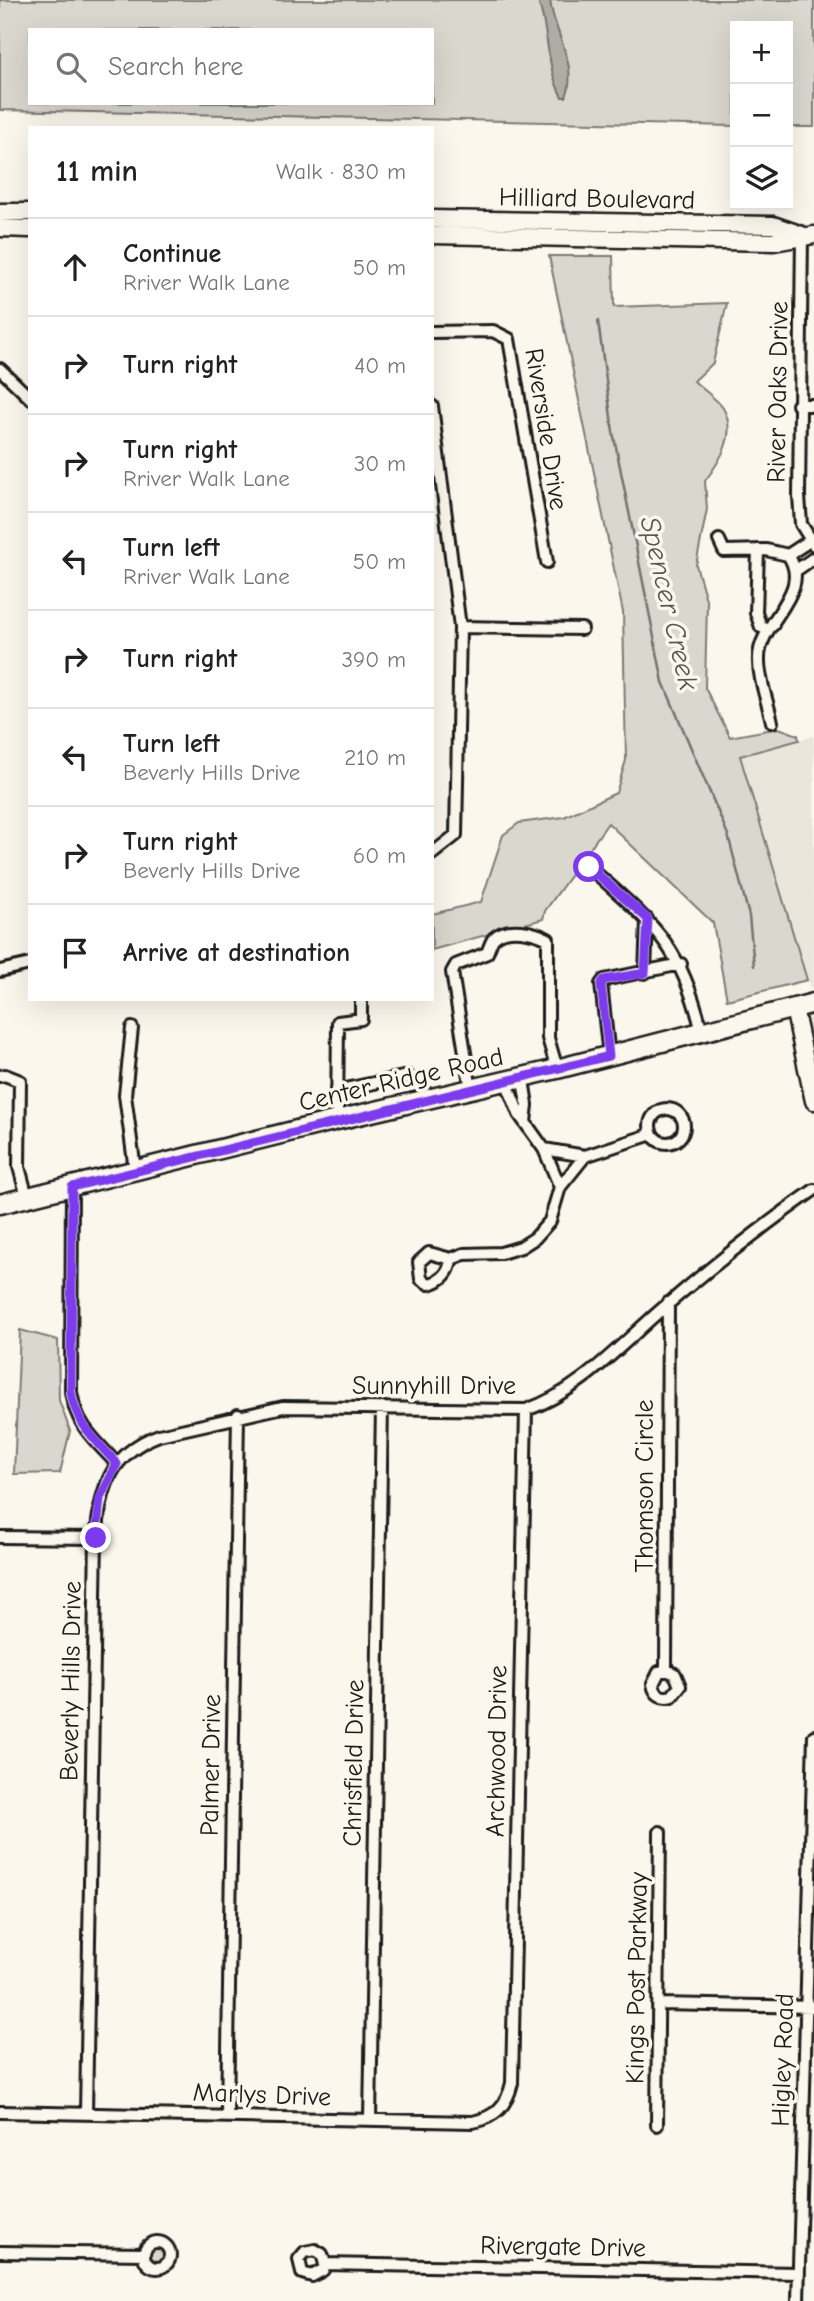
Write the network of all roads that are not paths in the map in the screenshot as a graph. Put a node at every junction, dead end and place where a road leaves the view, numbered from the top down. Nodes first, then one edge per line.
1 (0, 212) edge
2 (28, 212) edge
3 (434, 219) edge
4 (0, 228) edge
5 (28, 229) edge
6 (434, 235) edge
7 (808, 235) edge
8 (434, 332) edge
9 (0, 369) edge
10 (28, 396) edge
11 (798, 405) junction
12 (814, 405) edge
13 (434, 421) edge
14 (719, 540) dead end
15 (812, 542) edge
16 (758, 550) junction
17 (788, 555) junction
18 (814, 558) edge
19 (547, 562) dead end
20 (795, 571) junction
21 (773, 625) junction
22 (460, 627) junction
23 (582, 629) dead end
24 (772, 722) dead end
25 (434, 852) edge
26 (589, 867) dead end
27 (648, 919) junction
28 (28, 964) edge
29 (681, 964) junction
30 (0, 971) edge
31 (645, 973) junction
32 (360, 1001) edge
33 (814, 1003) edge
34 (794, 1008) junction
35 (132, 1028) dead end
36 (702, 1032) junction
37 (609, 1056) junction
38 (557, 1069) junction
39 (0, 1076) edge
40 (408, 1076) dead end
41 (515, 1079) junction
42 (471, 1090) junction
43 (336, 1091) junction
44 (814, 1101) edge
45 (337, 1120) junction
46 (652, 1134) dead end
47 (544, 1149) junction
48 (585, 1156) junction
49 (135, 1170) junction
50 (72, 1187) junction
51 (560, 1187) junction
52 (814, 1190) edge
53 (27, 1197) junction
54 (0, 1204) edge
55 (451, 1259) dead end
56 (668, 1303) junction
57 (382, 1407) junction
58 (526, 1410) junction
59 (238, 1415) junction
60 (117, 1464) junction
61 (0, 1537) edge
62 (96, 1538) junction
63 (666, 1670) dead end
64 (814, 1736) edge
65 (660, 1832) dead end
66 (659, 2004) junction
67 (810, 2007) edge
68 (510, 2092) joint
69 (0, 2112) edge
70 (86, 2113) junction
71 (227, 2115) junction
72 (370, 2120) junction
73 (657, 2125) dead end
74 (0, 2252) edge
75 (144, 2255) dead end
76 (326, 2264) dead end
77 (799, 2273) junction
78 (798, 2301) edge

1 - 2 main road
3 - 7 main road, Hilliard Boulevard
4 - 5 main road
6 - 7 main road, Hilliard Boulevard
7 - 11 street, River Oaks Drive
8 - 19 street, Riverside Drive
9 - 10 street
11 - 12 street
11 - 15 street, River Oaks Drive
13 - 22 street
14 - 16 street
15 - 17 street
16 - 17 street
16 - 21 street
17 - 20 street
18 - 20 street
20 - 21 street
21 - 24 street
22 - 23 street
22 - 25 street
26 - 27 street
27 - 29 street
27 - 31 street
28 - 30 street
29 - 31 street
29 - 36 street
31 - 37 street
32 - 43 street
33 - 34 main road, Center Ridge Road
34 - 36 main road, Center Ridge Road
34 - 44 main road
35 - 49 street
36 - 37 main road, Center Ridge Road
37 - 38 main road, Center Ridge Road
38 - 41 main road, Center Ridge Road
38 - 42 street
39 - 53 street
40 - 43 street
41 - 42 main road, Center Ridge Road
41 - 47 street
42 - 45 main road, Center Ridge Road
43 - 45 street
45 - 49 main road, Center Ridge Road
46 - 48 street
47 - 48 street
47 - 51 street
48 - 51 street
49 - 50 main road, Center Ridge Road
50 - 53 main road, Center Ridge Road
50 - 60 street
51 - 55 street
52 - 56 street, Sunnyhill Drive
53 - 54 main road, Center Ridge Road
56 - 58 street, Sunnyhill Drive
56 - 63 street, Thomson Circle
57 - 58 street, Sunnyhill Drive
57 - 59 street, Sunnyhill Drive
57 - 72 street, Chrisfield Drive
58 - 68 street, Archwood Drive
59 - 60 street, Sunnyhill Drive
59 - 71 street, Palmer Drive
60 - 62 street, Beverly Hills Drive
61 - 62 street
62 - 70 street, Beverly Hills Drive
64 - 67 street, Higley Road
65 - 66 street, Kings Post Parkway
66 - 67 street
66 - 73 street, Kings Post Parkway
67 - 77 street, Higley Road
68 - 72 street, Marlys Drive
69 - 70 street, Marlys Drive
70 - 71 street, Marlys Drive
71 - 72 street, Marlys Drive
74 - 75 street
76 - 77 street, Rivergate Drive
77 - 78 street, Higley Road

